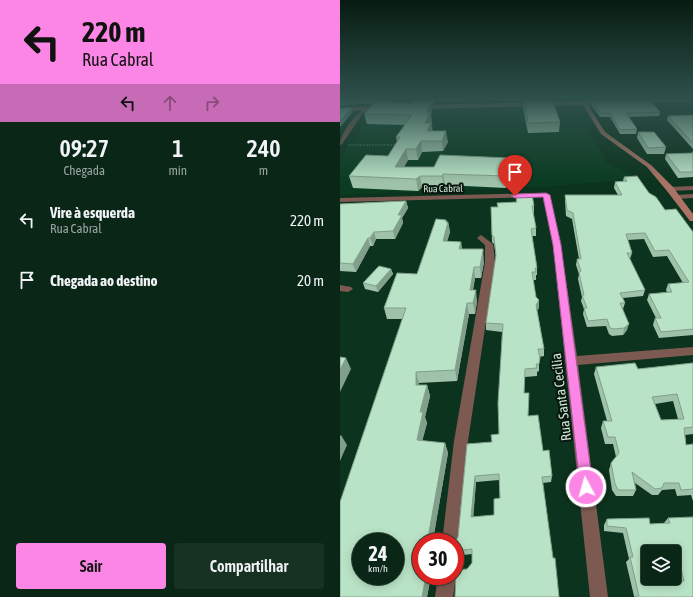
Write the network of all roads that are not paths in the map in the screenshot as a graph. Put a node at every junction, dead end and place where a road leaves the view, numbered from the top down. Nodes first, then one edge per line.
1 (350, 127) edge
2 (599, 127) edge
3 (340, 143) edge
4 (693, 188) edge
5 (670, 189) junction
6 (546, 195) joint
7 (693, 196) edge
8 (676, 197) junction
9 (340, 200) edge
10 (693, 219) edge
11 (481, 238) dead end
12 (693, 350) edge
13 (572, 361) junction
14 (451, 533) edge
15 (446, 585) edge
16 (444, 597) edge
17 (599, 597) edge

1 - 3 street
2 - 5 street
4 - 5 street
5 - 8 street
6 - 9 street, Rua Cabral
6 - 13 street, Rua Santa Cecília
7 - 8 street
8 - 10 street
11 - 14 street
12 - 13 street
13 - 17 street, Rua Santa Cecília
15 - 16 street

